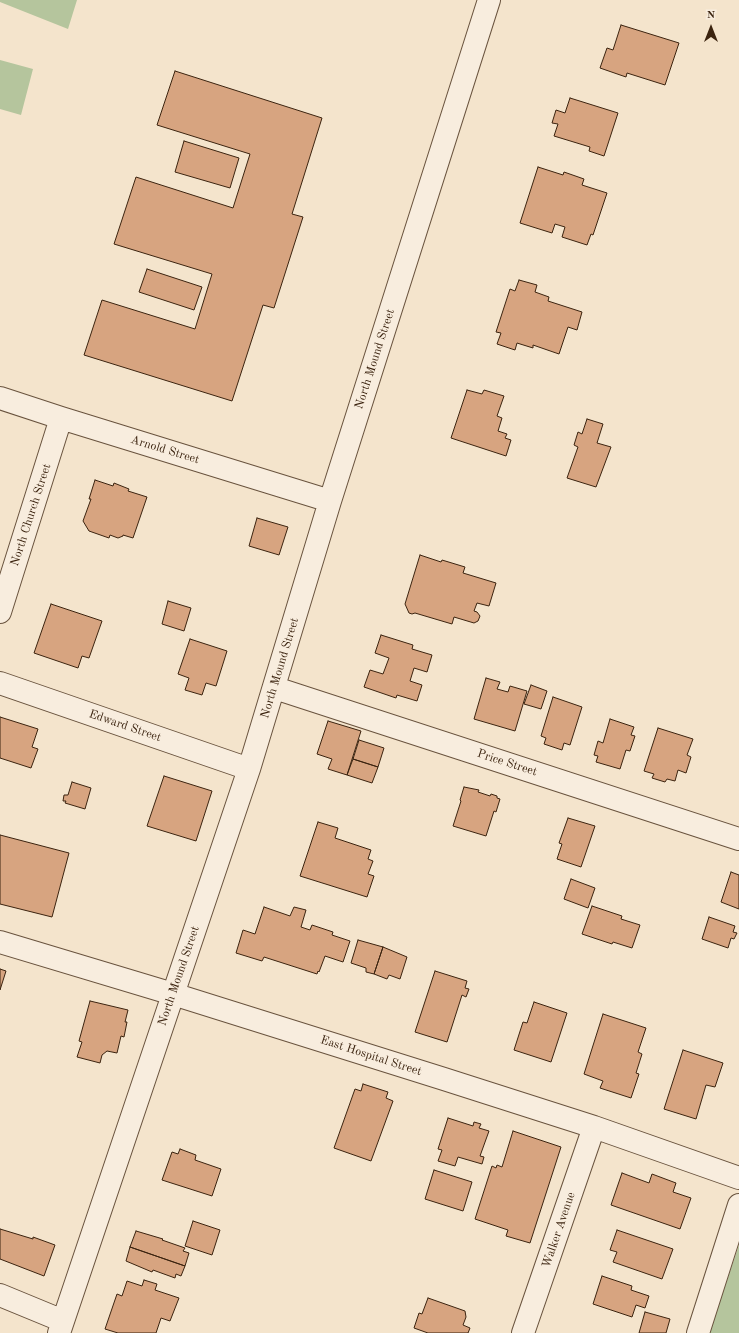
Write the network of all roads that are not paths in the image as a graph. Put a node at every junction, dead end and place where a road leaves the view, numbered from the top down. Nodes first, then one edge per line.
1 (490, 0) edge
2 (0, 398) edge
3 (62, 418) junction
4 (330, 501) junction
5 (0, 612) edge
6 (0, 683) edge
7 (275, 688) junction
8 (249, 769) junction
9 (739, 839) edge
10 (0, 942) edge
11 (173, 994) junction
12 (594, 1127) junction
13 (739, 1178) edge
14 (739, 1205) edge
15 (0, 1295) edge
16 (61, 1327) edge
17 (523, 1333) edge
18 (698, 1333) edge

1 - 4 street, North Mound Street
2 - 3 street, Arnold Street
3 - 4 street, Arnold Street
3 - 5 street, North Church Street
4 - 7 street, North Mound Street
6 - 8 street, Edward Street
7 - 8 street, North Mound Street
7 - 9 street, Price Street
8 - 11 street, North Mound Street
10 - 11 street, East Hospital Street
11 - 12 street, East Hospital Street
11 - 16 street, North Mound Street
12 - 13 street, East Hospital Street
12 - 17 street, Walker Avenue
14 - 18 street
15 - 16 street

